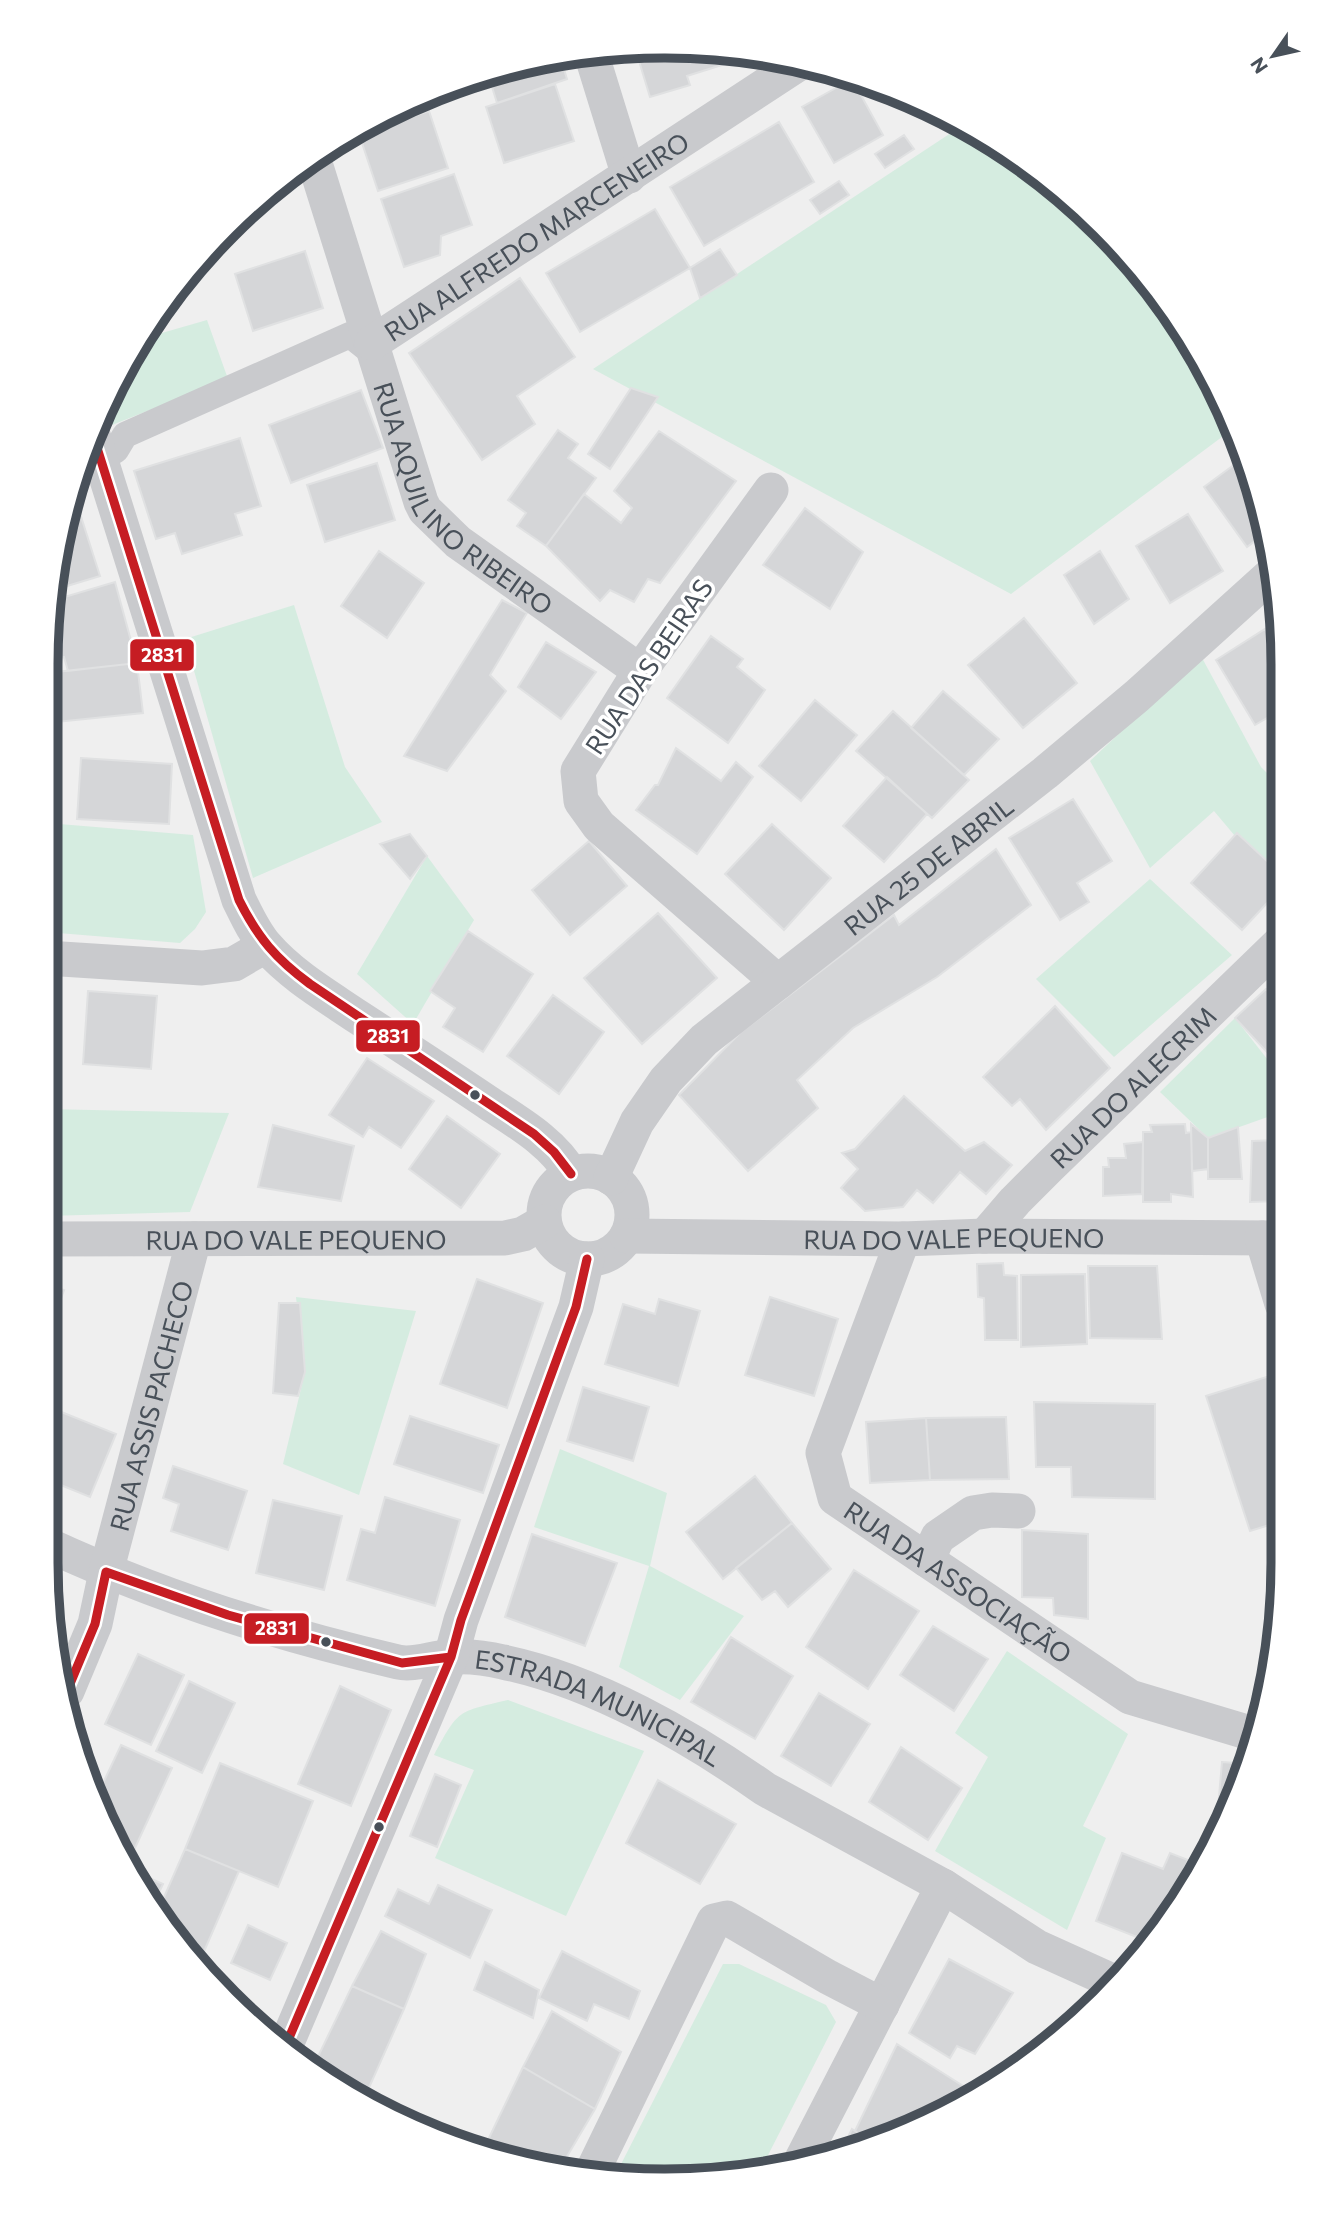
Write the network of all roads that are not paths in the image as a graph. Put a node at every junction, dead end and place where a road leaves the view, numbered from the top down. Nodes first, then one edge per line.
1 (594, 62) edge
2 (789, 70) edge
3 (317, 167) edge
4 (629, 176) junction
5 (372, 343) junction
6 (96, 452) edge
7 (93, 460) edge
8 (771, 490) dead end
9 (1265, 580) edge
10 (640, 671) junction
11 (265, 946) junction
12 (1271, 951) edge
13 (58, 959) edge
14 (778, 982) junction
15 (571, 1174) junction
16 (611, 1178) junction
17 (544, 1223) junction
18 (626, 1236) junction
19 (985, 1236) junction
20 (1271, 1238) edge
21 (58, 1239) edge
22 (194, 1239) junction
23 (903, 1239) junction
24 (587, 1259) junction
25 (1018, 1511) dead end
26 (58, 1550) edge
27 (928, 1560) junction
28 (106, 1572) junction
29 (451, 1657) junction
30 (70, 1684) edge
31 (1247, 1732) edge
32 (943, 1886) junction
33 (1107, 1978) edge
34 (882, 2005) junction
35 (289, 2039) edge
36 (805, 2153) edge
37 (595, 2165) edge

1 - 4 street
2 - 4 street, RUA ALFREDO MARCENEIRO
3 - 5 street, RUA AQUILINO RIBEIRO
4 - 5 street, RUA ALFREDO MARCENEIRO
5 - 6 street, RUA ALFREDO MARCENEIRO
5 - 10 street, RUA AQUILINO RIBEIRO
7 - 11 street
8 - 10 street, RUA DAS BEIRAS
9 - 14 street, RUA 25 DE ABRIL
10 - 14 street, RUA DAS BEIRAS
11 - 13 street
11 - 15 street
12 - 19 street, RUA DO ALECRIM
14 - 16 street, RUA 25 DE ABRIL
15 - 16 street
15 - 17 street
16 - 18 street
17 - 22 street, RUA DO VALE PEQUENO
17 - 24 street
18 - 23 street, RUA DO VALE PEQUENO
18 - 24 street
19 - 20 street, RUA DO VALE PEQUENO
19 - 23 street, RUA DO VALE PEQUENO
21 - 22 street, RUA DO VALE PEQUENO
22 - 28 street, RUA ASSIS PACHECO
23 - 27 street, RUA DA ASSOCIAÇÃO
24 - 29 street
25 - 27 street
26 - 28 street, ESTRADA MUNICIPAL
27 - 31 street, RUA DA ASSOCIAÇÃO
28 - 29 street, ESTRADA MUNICIPAL
28 - 30 street, RUA ASSIS PACHECO
29 - 32 street, ESTRADA MUNICIPAL
29 - 35 street
32 - 33 street, ESTRADA MUNICIPAL
32 - 34 street
34 - 36 street
34 - 37 street

